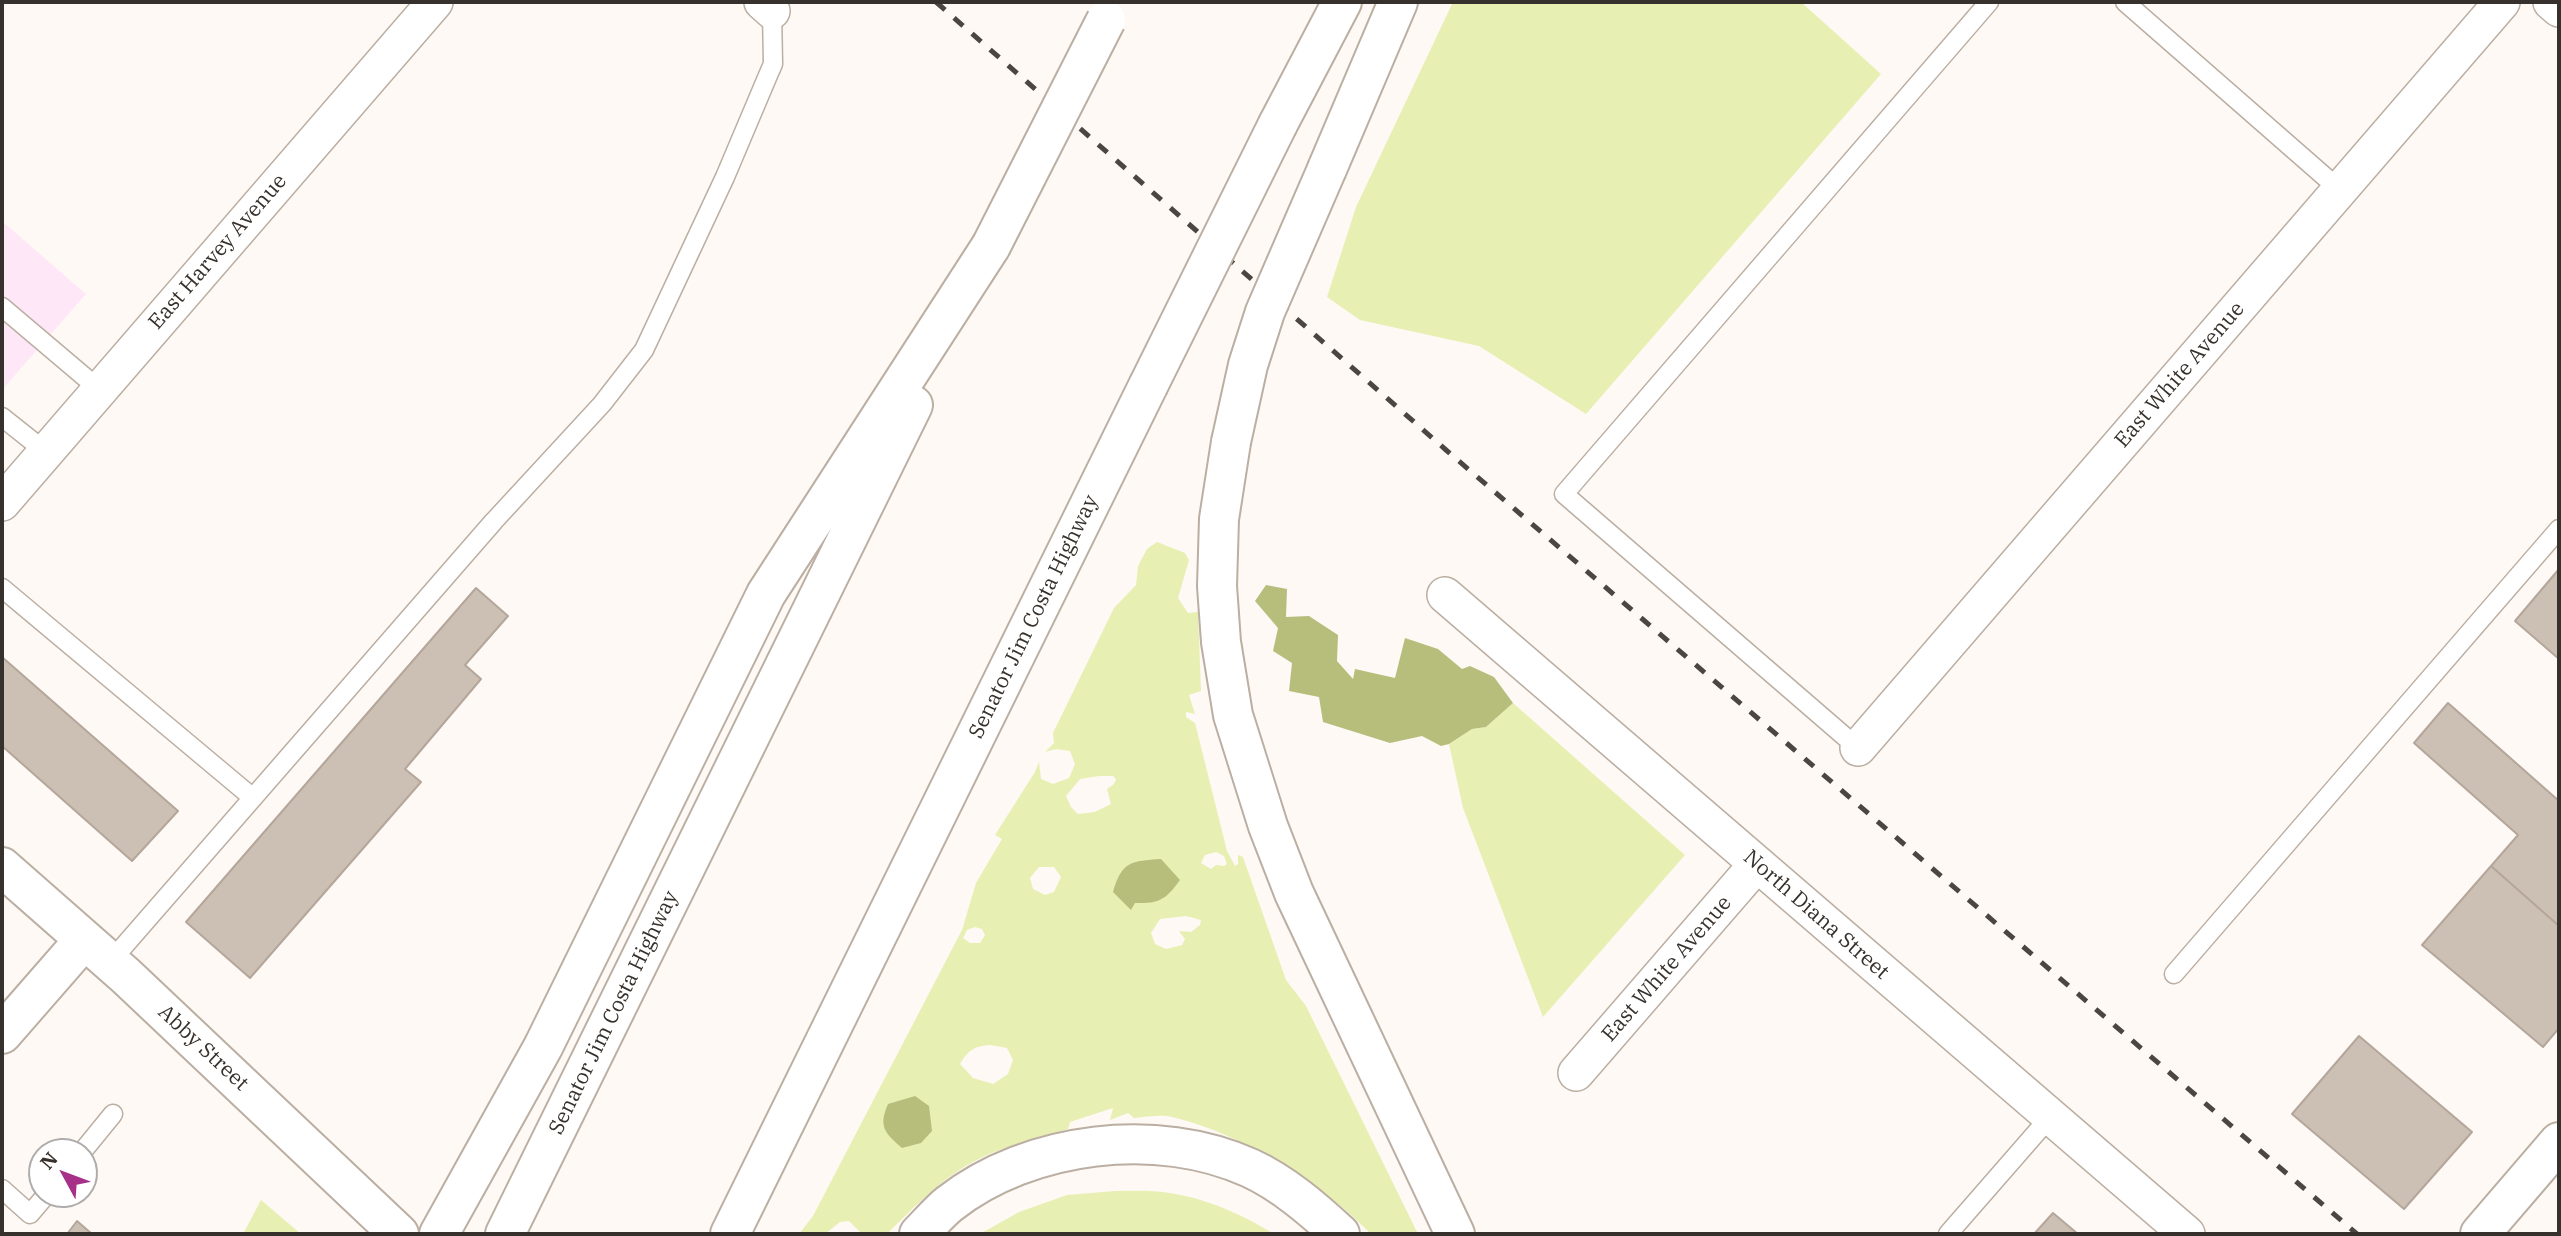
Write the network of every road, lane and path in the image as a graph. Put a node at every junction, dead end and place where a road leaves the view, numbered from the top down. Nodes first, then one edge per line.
1 (435, 2) edge
2 (1342, 2) edge
3 (1398, 2) edge
4 (1989, 2) edge
5 (2125, 2) edge
6 (2502, 2) edge
7 (2551, 2) edge
8 (767, 6) edge
9 (2559, 9) edge
10 (1111, 11) edge
11 (2340, 190) junction
12 (991, 246) junction
13 (2, 307) edge
14 (100, 390) junction
15 (2, 417) edge
16 (46, 452) junction
17 (2, 503) edge
18 (2559, 529) edge
19 (2, 588) edge
20 (1444, 595) dead end
21 (1858, 748) joint
22 (253, 798) junction
23 (1757, 864) junction
24 (2, 867) edge
25 (97, 951) junction
26 (2174, 974) dead end
27 (2, 1034) edge
28 (1576, 1073) dead end
29 (113, 1114) dead end
30 (2050, 1117) junction
31 (93, 1138) edge
32 (2559, 1142) edge
33 (2, 1189) edge
34 (35, 1208) edge
35 (399, 1234) edge
36 (439, 1234) edge
37 (505, 1234) edge
38 (730, 1234) edge
39 (919, 1234) edge
40 (1340, 1234) edge
41 (1455, 1234) edge
42 (1948, 1234) edge
43 (2187, 1234) edge
44 (2480, 1234) edge

1 - 14 street, East Harvey Avenue
2 - 38 main road, Senator Jim Costa Highway, bridge
3 - 41 main road, bridge
4 - 21 lane
5 - 11 lane
6 - 11 street, East White Avenue
7 - 9 street
8 - 22 lane
10 - 12 main road, Senator Jim Costa Highway, bridge
11 - 21 street, East White Avenue
12 - 36 main road
12 - 37 main road, Senator Jim Costa Highway
13 - 14 lane
14 - 16 street, East Harvey Avenue
15 - 16 lane
16 - 17 street, East Harvey Avenue
18 - 26 lane
19 - 22 lane
20 - 23 street, North Diana Street
22 - 25 lane
23 - 28 street, East White Avenue
23 - 30 street, North Diana Street
24 - 25 main road, Abby Street
25 - 27 main road
25 - 35 main road, Abby Street
29 - 31 lane
30 - 42 lane
30 - 43 street, North Diana Street
32 - 44 main road
33 - 34 lane
39 - 40 main road

